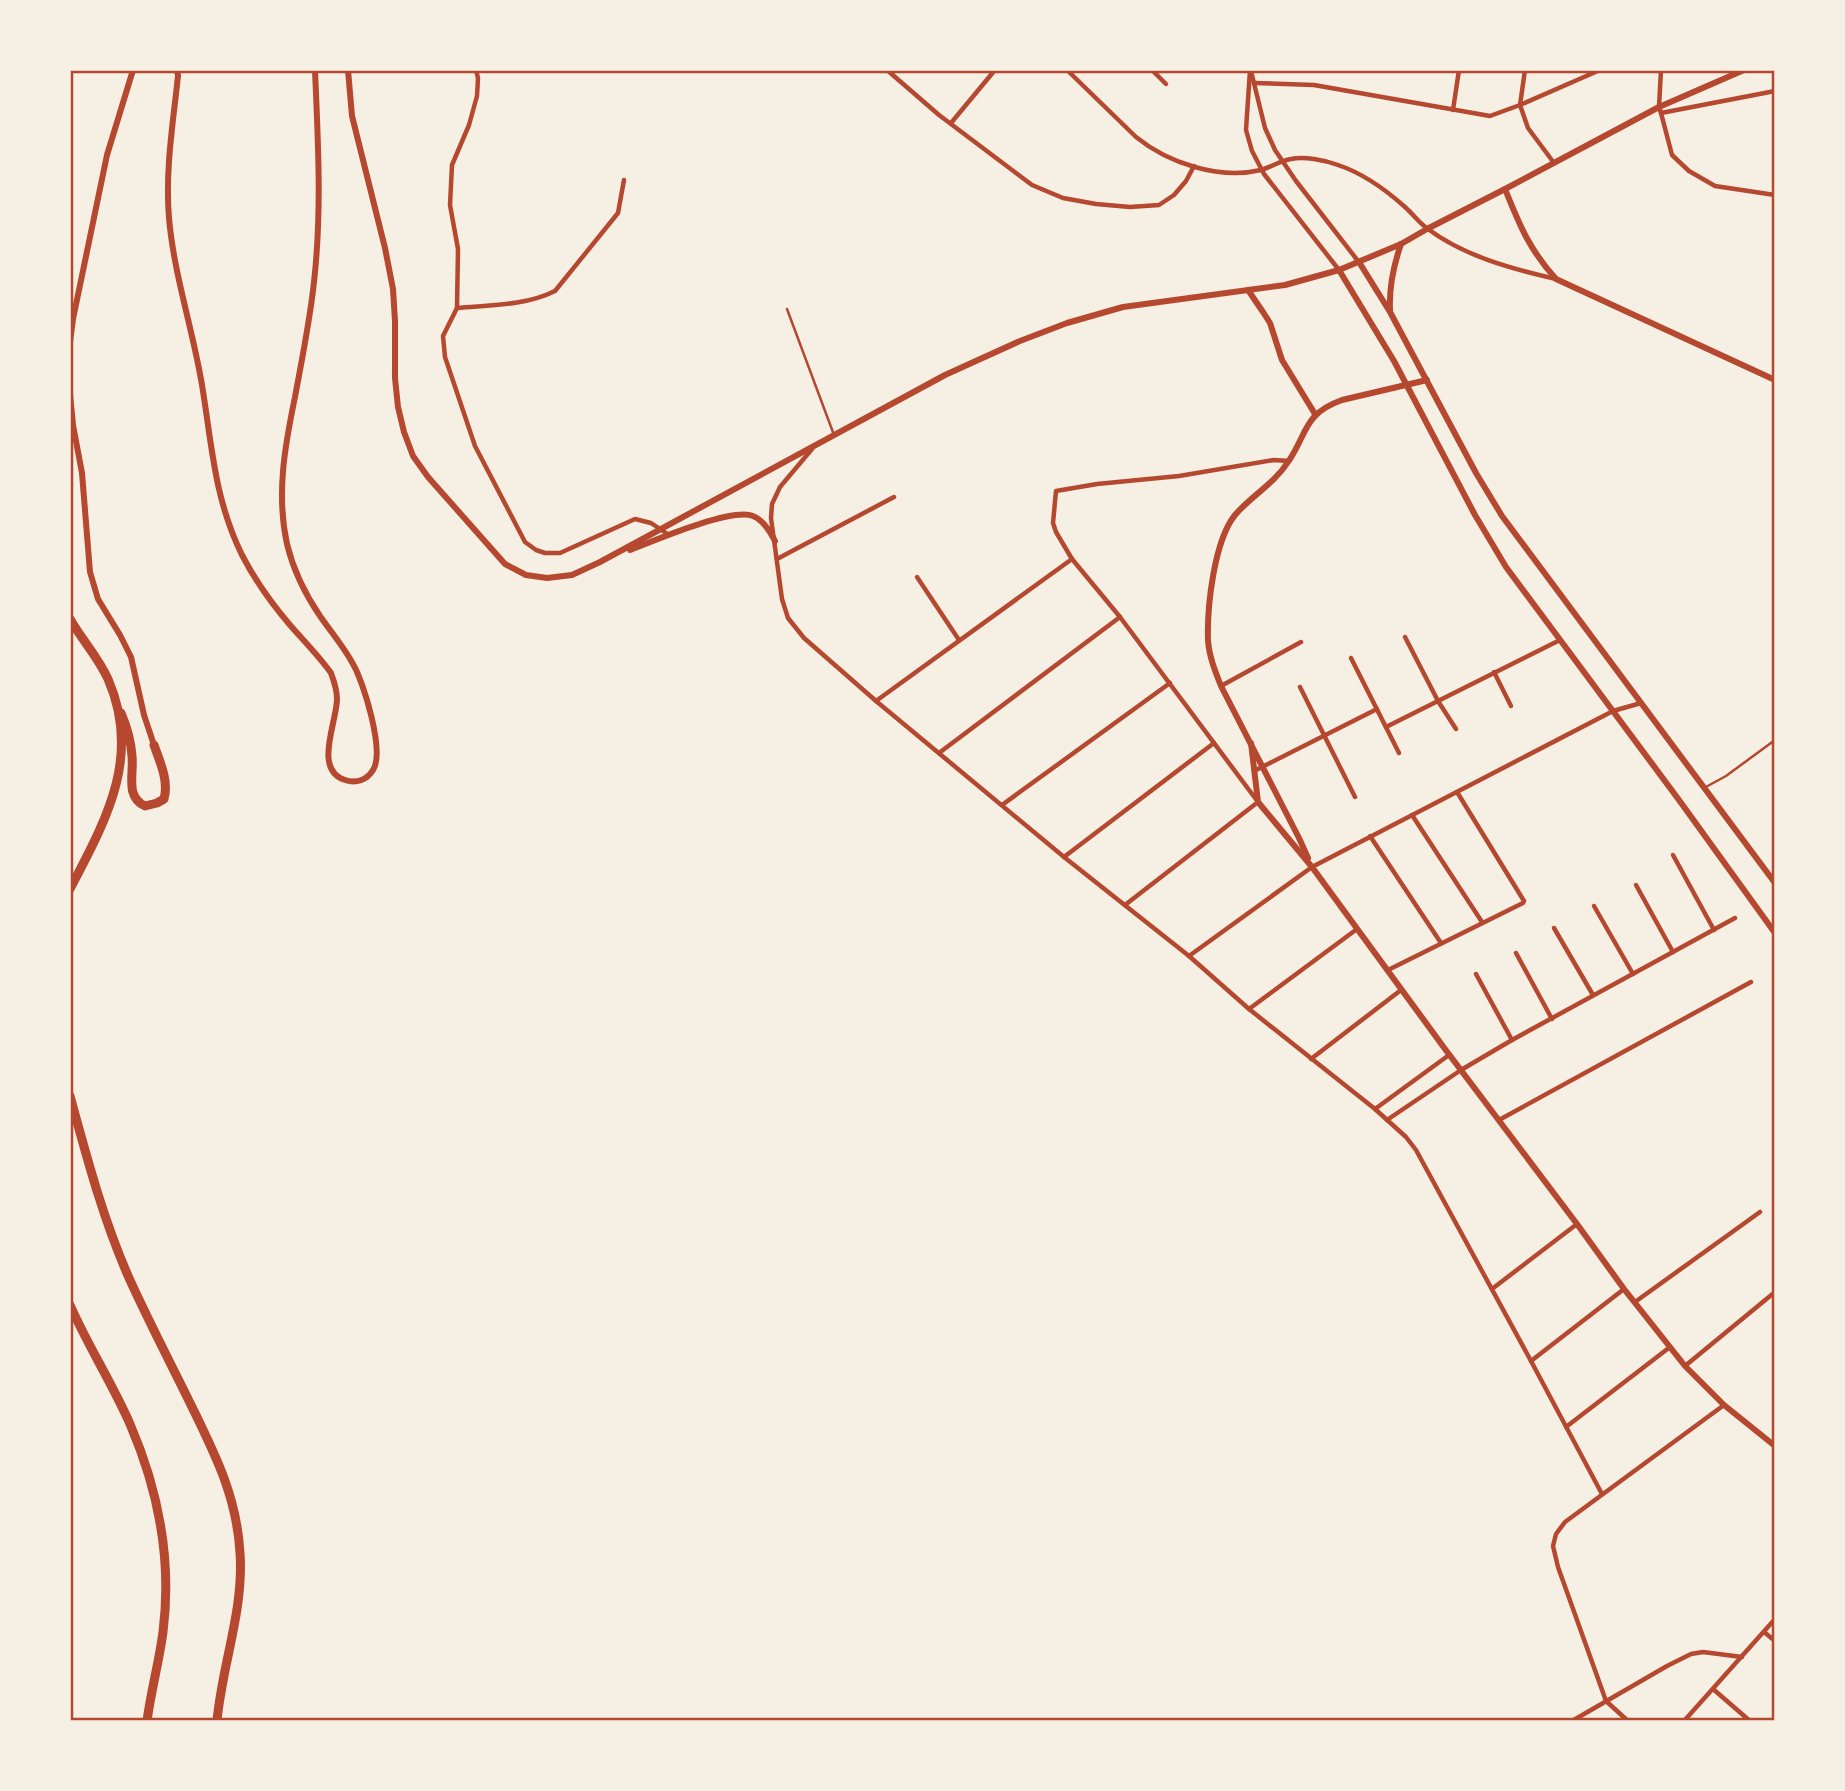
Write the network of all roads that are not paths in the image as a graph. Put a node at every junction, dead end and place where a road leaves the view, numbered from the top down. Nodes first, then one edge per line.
1 (133, 70) edge
2 (177, 70) edge
3 (315, 70) edge
4 (348, 70) edge
5 (476, 70) edge
6 (887, 70) edge
7 (995, 70) edge
8 (1067, 70) edge
9 (1152, 70) edge
10 (1251, 70) edge
11 (1459, 70) edge
12 (1520, 70) edge
13 (1525, 70) edge
14 (1600, 70) edge
15 (1661, 70) edge
16 (1744, 70) edge
17 (1254, 83) junction
18 (1167, 84) dead end
19 (1775, 91) edge
20 (1520, 106) junction
21 (1453, 110) junction
22 (1660, 110) junction
23 (951, 124) junction
24 (1282, 161) junction
25 (1554, 163) junction
26 (1194, 166) junction
27 (1262, 169) junction
28 (624, 180) dead end
29 (1506, 189) junction
30 (1775, 195) edge
31 (1427, 229) junction
32 (1401, 244) junction
33 (1359, 262) junction
34 (1339, 270) junction
35 (1556, 279) junction
36 (1248, 290) junction
37 (457, 308) junction
38 (787, 309) dead end
39 (1390, 312) junction
40 (70, 342) edge
41 (1427, 380) junction
42 (1775, 380) edge
43 (1408, 386) junction
44 (70, 394) edge
45 (1315, 414) junction
46 (834, 435) junction
47 (816, 445) junction
48 (1290, 461) junction
49 (894, 497) dead end
50 (660, 530) junction
51 (669, 535) junction
52 (775, 541) junction
53 (777, 559) junction
54 (1072, 559) junction
55 (589, 567) junction
56 (916, 577) dead end
57 (1119, 617) junction
58 (70, 619) edge
59 (1405, 637) dead end
60 (960, 640) junction
61 (1560, 640) junction
62 (1301, 642) dead end
63 (1351, 658) dead end
64 (1493, 672) junction
65 (1170, 683) junction
66 (1221, 686) junction
67 (1300, 687) dead end
68 (116, 698) junction
69 (876, 701) junction
70 (1438, 701) junction
71 (1642, 703) junction
72 (1511, 706) dead end
73 (1377, 709) junction
74 (1613, 711) junction
75 (1386, 727) junction
76 (1455, 729) dead end
77 (1325, 735) junction
78 (1775, 740) edge
79 (1214, 743) junction
80 (1251, 743) junction
81 (154, 745) joint
82 (939, 753) junction
83 (1399, 753) dead end
84 (1262, 767) junction
85 (1254, 771) junction
86 (1704, 788) junction
87 (1457, 792) junction
88 (1354, 797) dead end
89 (1258, 802) junction
90 (1002, 805) junction
91 (1412, 815) junction
92 (1370, 836) junction
93 (1673, 855) dead end
94 (1064, 857) junction
95 (1312, 867) junction
96 (1775, 883) edge
97 (1636, 885) dead end
98 (70, 889) edge
99 (1125, 905) junction
100 (1594, 906) dead end
101 (1735, 918) dead end
102 (1482, 922) junction
103 (1357, 929) junction
104 (1554, 929) dead end
105 (1714, 930) junction
106 (1775, 933) edge
107 (1441, 943) junction
108 (1673, 952) junction
109 (1516, 953) dead end
110 (1189, 956) junction
111 (1387, 970) junction
112 (1476, 974) dead end
113 (1633, 974) junction
114 (1751, 982) dead end
115 (1401, 990) junction
116 (1593, 995) junction
117 (1249, 1009) junction
118 (1552, 1019) junction
119 (1512, 1040) junction
120 (1449, 1055) junction
121 (1311, 1059) junction
122 (1461, 1070) junction
123 (70, 1096) edge
124 (1375, 1109) junction
125 (1387, 1120) junction
126 (1499, 1120) junction
127 (1760, 1212) dead end
128 (1577, 1224) junction
129 (1492, 1289) junction
130 (1624, 1289) junction
131 (1775, 1292) edge
132 (1635, 1302) junction
133 (70, 1305) edge
134 (1670, 1347) junction
135 (1531, 1361) junction
136 (1685, 1366) junction
137 (1724, 1405) junction
138 (1566, 1426) junction
139 (1775, 1446) edge
140 (1602, 1494) junction
141 (1775, 1619) edge
142 (1765, 1632) junction
143 (1775, 1641) edge
144 (1742, 1657) junction
145 (1713, 1689) junction
146 (1606, 1701) junction
147 (147, 1721) edge
148 (217, 1721) edge
149 (1572, 1721) edge
150 (1628, 1721) edge
151 (1684, 1721) edge
152 (1750, 1721) edge

1 - 40 main road
2 - 3 main road
4 - 55 main road
5 - 37 street
6 - 23 street
7 - 23 street
8 - 26 street
9 - 18 street
10 - 17 street
10 - 27 street
11 - 21 street
12 - 13 street
13 - 20 street
14 - 20 street
15 - 22 street
16 - 22 main road
17 - 21 street
17 - 24 street
19 - 22 street
20 - 21 street
20 - 25 street
22 - 25 main road
22 - 30 street
23 - 26 street
24 - 27 street
24 - 31 street
24 - 33 street
25 - 29 main road
26 - 27 street
27 - 34 street
28 - 37 street
29 - 31 main road
29 - 35 main road
31 - 32 main road
31 - 35 street
32 - 33 main road
32 - 39 main road
33 - 34 main road
33 - 39 main road
34 - 36 main road
34 - 43 main road
35 - 42 main road
36 - 45 main road
36 - 46 main road
37 - 50 street
38 - 46 lane
39 - 41 main road
41 - 43 main road
41 - 71 main road
43 - 45 main road
43 - 61 main road
44 - 81 main road
45 - 48 main road
46 - 47 main road
47 - 50 main road
47 - 52 street
48 - 54 street
48 - 66 main road
49 - 53 street
50 - 51 street
50 - 55 main road
51 - 52 main road
51 - 55 main road
52 - 53 street
53 - 69 street
54 - 57 street
54 - 60 street
56 - 60 street
57 - 65 street
57 - 82 street
58 - 68 highway
59 - 70 street
60 - 69 street
61 - 64 street
61 - 74 main road
62 - 66 street
63 - 73 street
64 - 70 street
64 - 72 street
65 - 79 street
65 - 90 street
66 - 80 main road
67 - 77 street
68 - 81 highway
68 - 98 highway
69 - 82 street
70 - 75 street
70 - 76 street
71 - 74 street
71 - 86 main road
73 - 75 street
73 - 77 street
74 - 87 street
74 - 106 main road
75 - 83 street
77 - 84 street
77 - 88 street
78 - 86 lane
79 - 89 street
79 - 94 street
80 - 84 main road
80 - 85 main road
82 - 90 street
84 - 85 street
84 - 95 main road
85 - 89 main road
86 - 96 main road
87 - 91 street
87 - 102 street
89 - 95 main road
89 - 99 street
90 - 94 street
91 - 92 street
91 - 102 street
92 - 95 street
92 - 107 street
93 - 105 street
94 - 99 street
95 - 103 main road
95 - 110 street
97 - 108 street
99 - 110 street
100 - 113 street
101 - 105 street
102 - 107 street
103 - 111 main road
103 - 117 street
104 - 116 street
105 - 108 street
107 - 111 street
108 - 113 street
109 - 118 street
110 - 117 street
111 - 115 main road
112 - 119 street
113 - 116 street
114 - 126 street
115 - 120 main road
115 - 121 street
116 - 118 street
117 - 121 street
118 - 119 street
119 - 122 street
120 - 122 main road
120 - 124 street
121 - 124 street
122 - 125 street
122 - 126 main road
123 - 148 highway
124 - 125 street
125 - 129 street
126 - 128 main road
127 - 132 street
128 - 129 street
128 - 130 main road
129 - 135 street
130 - 132 main road
130 - 135 street
131 - 136 street
132 - 134 main road
133 - 147 highway
134 - 136 main road
134 - 138 street
135 - 138 street
136 - 137 main road
137 - 139 main road
137 - 140 street
138 - 140 street
140 - 146 street
141 - 142 street
142 - 143 street
142 - 144 street
144 - 145 street
144 - 146 street
145 - 151 street
145 - 152 street
146 - 149 street
146 - 150 street

